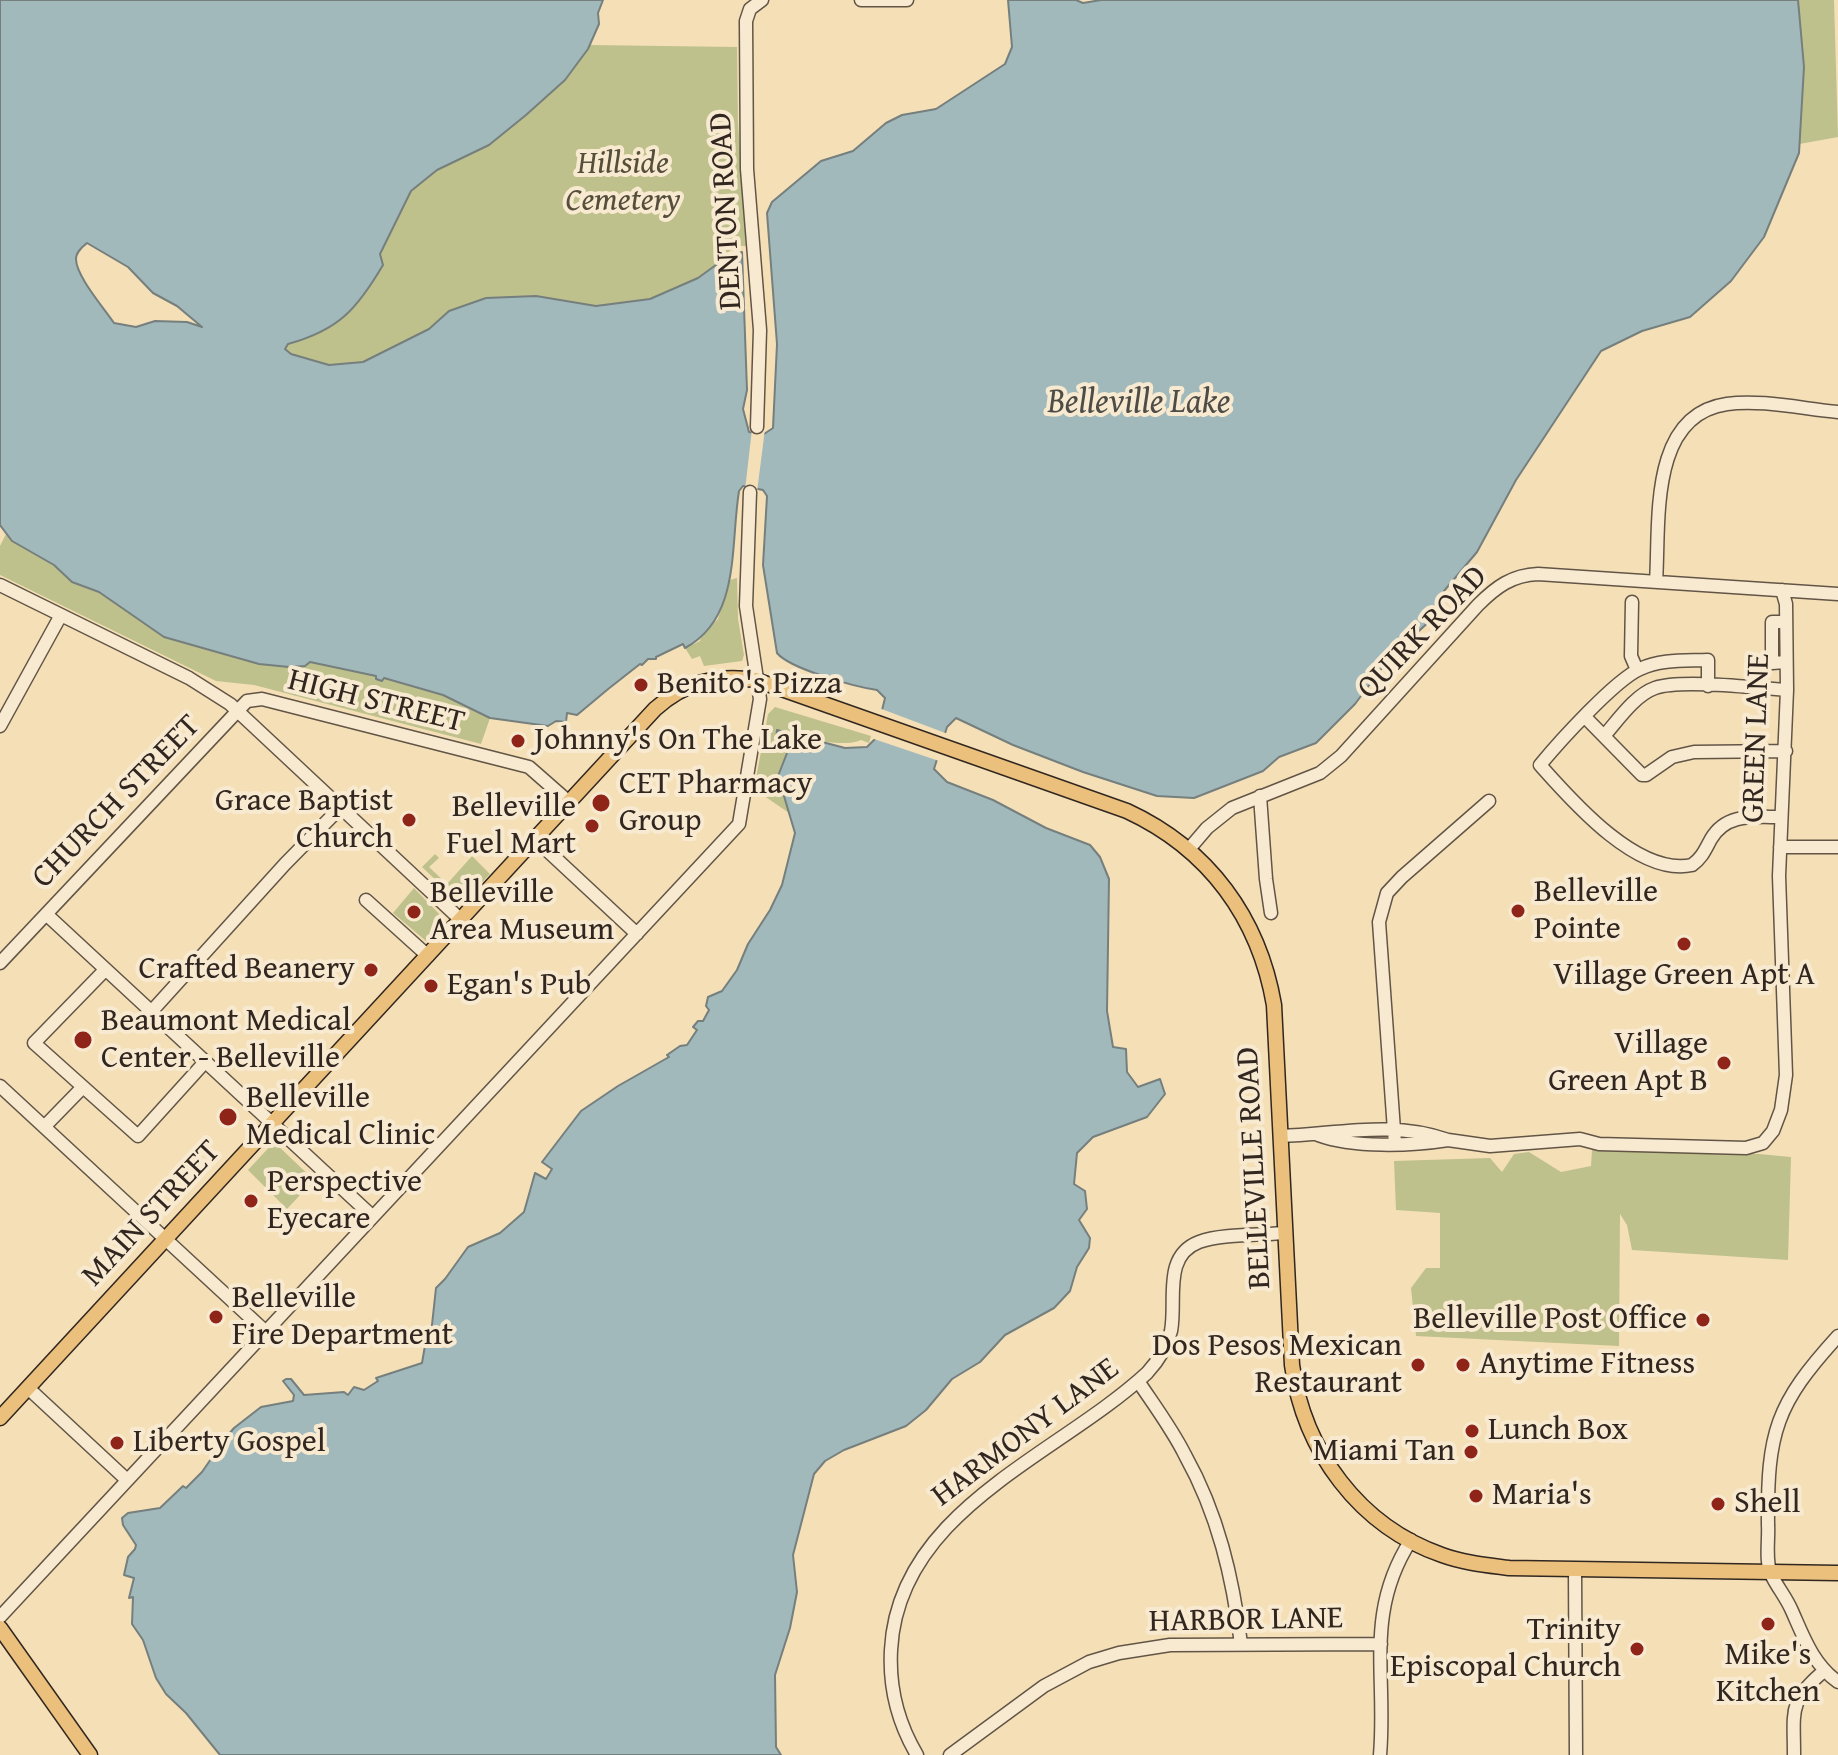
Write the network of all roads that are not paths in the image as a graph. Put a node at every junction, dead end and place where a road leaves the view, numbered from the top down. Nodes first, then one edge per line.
1 (762, 0) edge
2 (861, 0) edge
3 (907, 0) edge
4 (1838, 412) edge
5 (757, 427) dead end
6 (750, 492) dead end
7 (1656, 582) junction
8 (0, 585) edge
9 (1782, 590) junction
10 (1838, 594) edge
11 (1632, 602) dead end
12 (61, 615) junction
13 (1637, 670) junction
14 (715, 678) joint
15 (756, 680) junction
16 (1708, 686) junction
17 (1787, 690) junction
18 (238, 711) junction
19 (1585, 717) junction
20 (0, 726) edge
21 (1604, 736) junction
22 (1786, 751) junction
23 (1260, 796) junction
24 (1489, 801) dead end
25 (570, 803) junction
26 (340, 808) junction
27 (1780, 817) junction
28 (536, 840) junction
29 (1780, 847) junction
30 (1838, 847) edge
31 (1189, 849) junction
32 (366, 900) dead end
33 (1271, 913) dead end
34 (46, 914) junction
35 (461, 920) junction
36 (637, 934) junction
37 (428, 956) junction
38 (0, 963) edge
39 (105, 970) junction
40 (151, 1012) junction
41 (204, 1063) junction
42 (0, 1086) edge
43 (82, 1088) junction
44 (273, 1125) junction
45 (44, 1127) junction
46 (1394, 1128) junction
47 (1318, 1135) junction
48 (1281, 1136) junction
49 (1448, 1140) junction
50 (1395, 1144) junction
51 (372, 1216) junction
52 (1285, 1233) junction
53 (166, 1239) junction
54 (267, 1333) junction
55 (1838, 1336) edge
56 (1138, 1381) junction
57 (28, 1388) junction
58 (0, 1418) edge
59 (127, 1480) junction
60 (1411, 1540) junction
61 (1575, 1570) junction
62 (1769, 1571) junction
63 (1838, 1573) edge
64 (0, 1617) edge
65 (0, 1628) edge
66 (1241, 1644) junction
67 (1381, 1644) junction
68 (1824, 1671) junction
69 (1838, 1682) edge
70 (90, 1755) edge
71 (917, 1755) edge
72 (950, 1755) edge
73 (1380, 1755) edge
74 (1576, 1755) edge
75 (1794, 1755) edge

1 - 5 street, DENTON ROAD
2 - 3 street
4 - 7 street
6 - 15 street
7 - 9 street, QUIRK ROAD
7 - 23 street, QUIRK ROAD
8 - 12 street, HIGH STREET
9 - 10 street, QUIRK ROAD
9 - 17 street, GREEN LANE
11 - 13 street
12 - 18 street, HIGH STREET
12 - 20 street
13 - 16 street
13 - 19 street
14 - 15 main road, BELLEVILLE ROAD
14 - 25 main road, MAIN STREET
15 - 31 main road, BELLEVILLE ROAD
15 - 36 street
16 - 17 street
16 - 21 street
17 - 22 street, GREEN LANE
18 - 25 street, HIGH STREET
18 - 26 street
18 - 34 street, CHURCH STREET
19 - 21 street
19 - 27 street
21 - 22 street
22 - 27 street, GREEN LANE
23 - 31 street, QUIRK ROAD
23 - 33 street
24 - 46 street
25 - 28 main road, MAIN STREET
26 - 35 street
26 - 40 street
27 - 29 street, GREEN LANE
28 - 35 main road, MAIN STREET
28 - 36 street
29 - 30 street
29 - 49 street, GREEN LANE
31 - 48 main road, BELLEVILLE ROAD
32 - 37 street
34 - 38 street, CHURCH STREET
34 - 39 street
35 - 37 main road, MAIN STREET
36 - 51 street
37 - 44 main road, MAIN STREET
39 - 40 street
39 - 43 street
40 - 41 street
41 - 43 street
41 - 44 street
42 - 45 street
43 - 45 street
44 - 51 street
44 - 53 main road, MAIN STREET
45 - 53 street
46 - 47 street
46 - 49 street
46 - 50 street
47 - 48 street
47 - 50 street
48 - 52 main road, BELLEVILLE ROAD
49 - 50 street
51 - 54 street
52 - 56 street, HARMONY LANE
52 - 60 main road, BELLEVILLE ROAD
53 - 54 street
53 - 57 main road, MAIN STREET
54 - 59 street
55 - 62 street
56 - 66 street
56 - 71 street, HARMONY LANE
57 - 58 main road, MAIN STREET
57 - 59 street
59 - 64 street
60 - 61 main road, BELLEVILLE ROAD
60 - 67 street
61 - 62 main road, BELLEVILLE ROAD
61 - 74 street
62 - 63 main road, BELLEVILLE ROAD
62 - 68 street
65 - 70 main road
66 - 67 street, HARBOR LANE
66 - 72 street, HARBOR LANE
67 - 73 street
68 - 69 street
68 - 75 street

